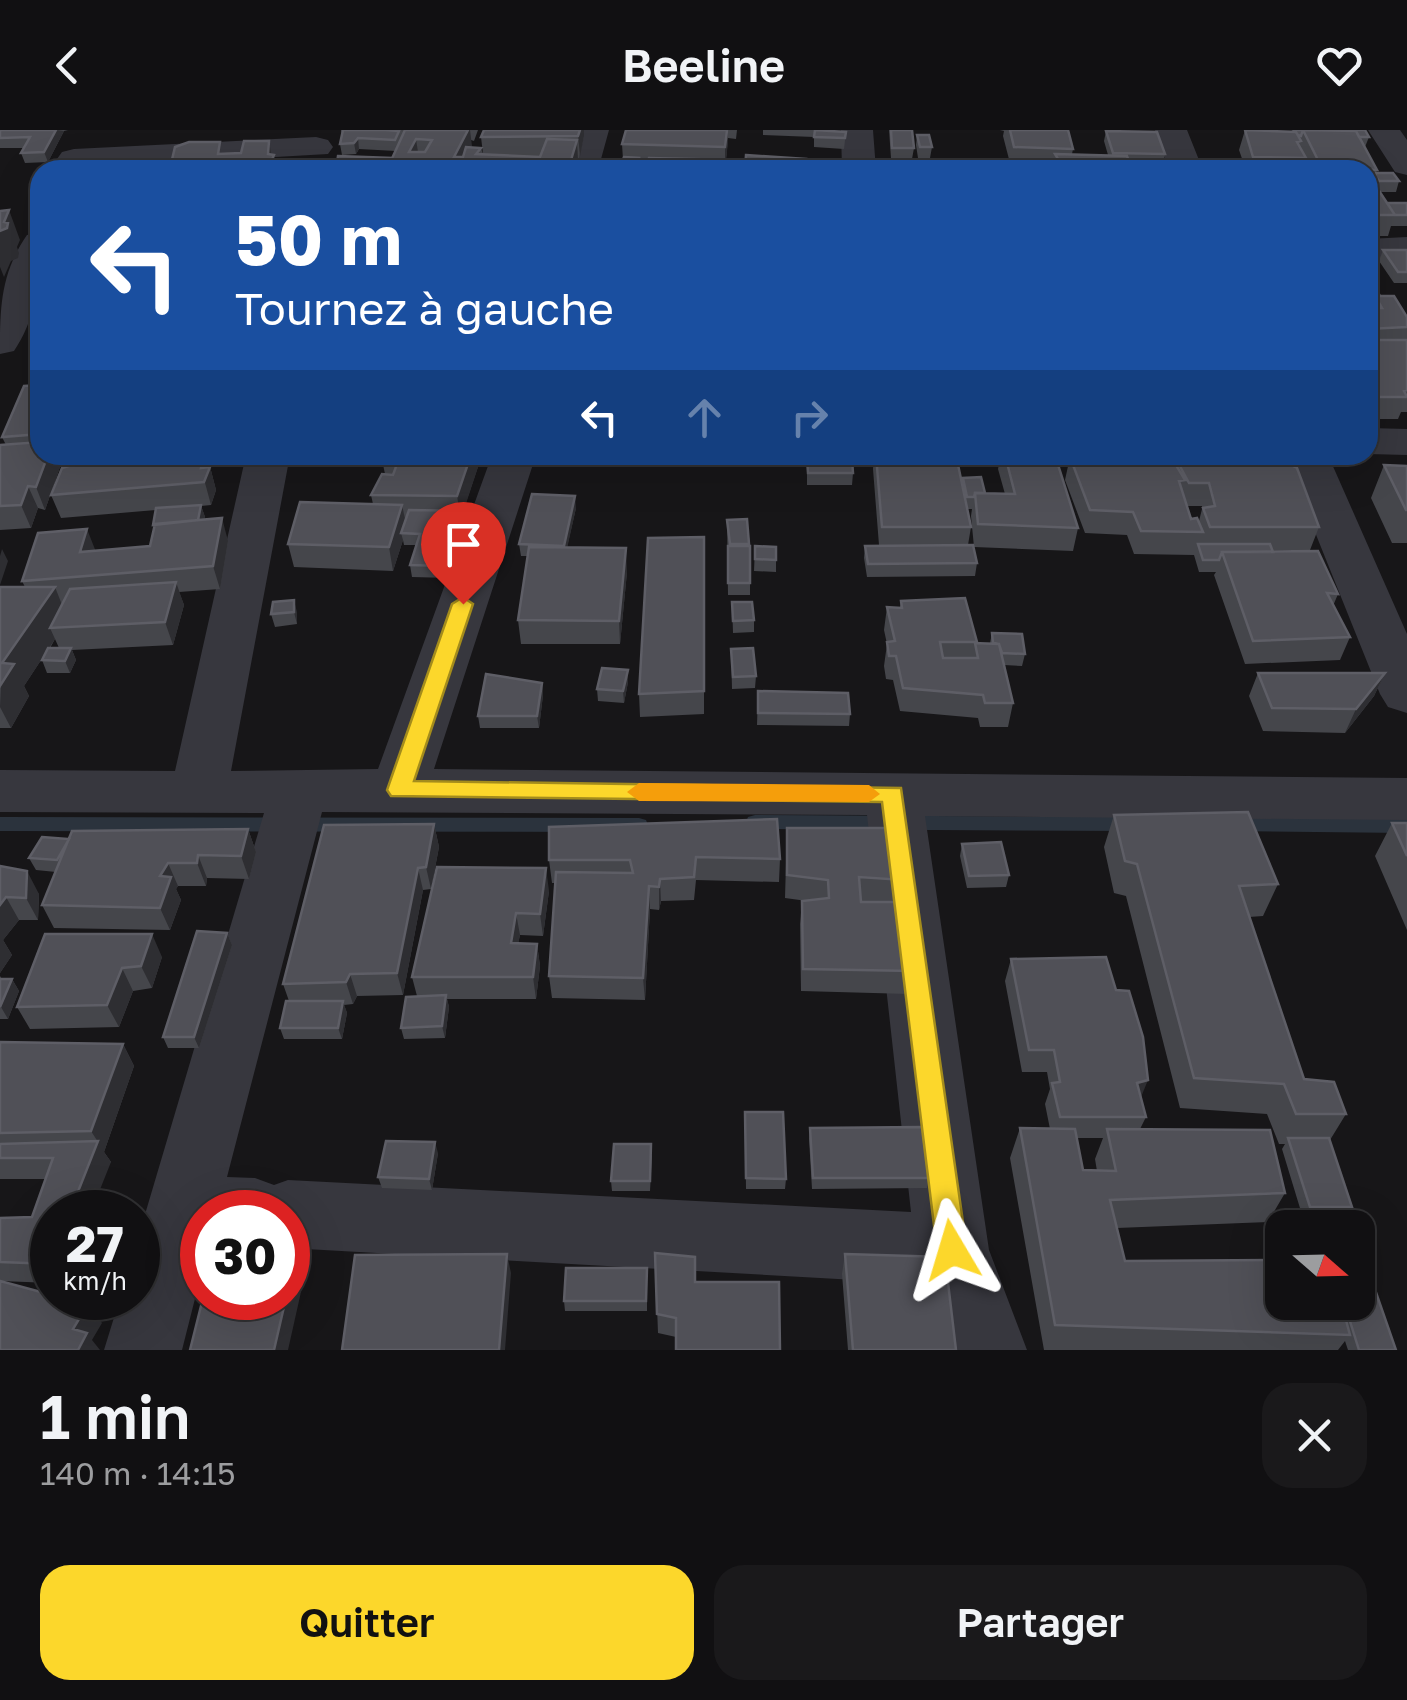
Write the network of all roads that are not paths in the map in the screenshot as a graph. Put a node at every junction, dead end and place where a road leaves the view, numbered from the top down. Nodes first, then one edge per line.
1 (593, 130) edge
2 (857, 130) edge
3 (1171, 130) edge
4 (1384, 130) edge
5 (316, 149) edge
6 (77, 153) edge
7 (584, 160) edge
8 (859, 160) edge
9 (1182, 160) edge
10 (1407, 165) edge
11 (1407, 248) edge
12 (1378, 249) edge
13 (30, 268) edge
14 (0, 342) edge
15 (1378, 441) edge
16 (1407, 442) edge
17 (266, 465) edge
18 (511, 465) edge
19 (1310, 465) edge
20 (1407, 694) edge
21 (399, 790) junction
22 (0, 791) edge
23 (300, 791) junction
24 (199, 792) junction
25 (892, 794) junction
26 (1407, 799) edge
27 (187, 1190) edge
28 (180, 1215) edge
29 (310, 1215) edge
30 (952, 1250) junction
31 (142, 1350) edge
32 (988, 1350) edge

1 - 7 street
2 - 8 street
3 - 9 street
4 - 10 street
5 - 6 street
11 - 12 street
13 - 14 street
15 - 16 street
17 - 24 street
18 - 21 street
19 - 20 street
21 - 23 street
21 - 25 street
22 - 24 street
23 - 24 street
23 - 27 street
25 - 26 street
25 - 30 street
28 - 31 street
29 - 30 street
30 - 32 street

